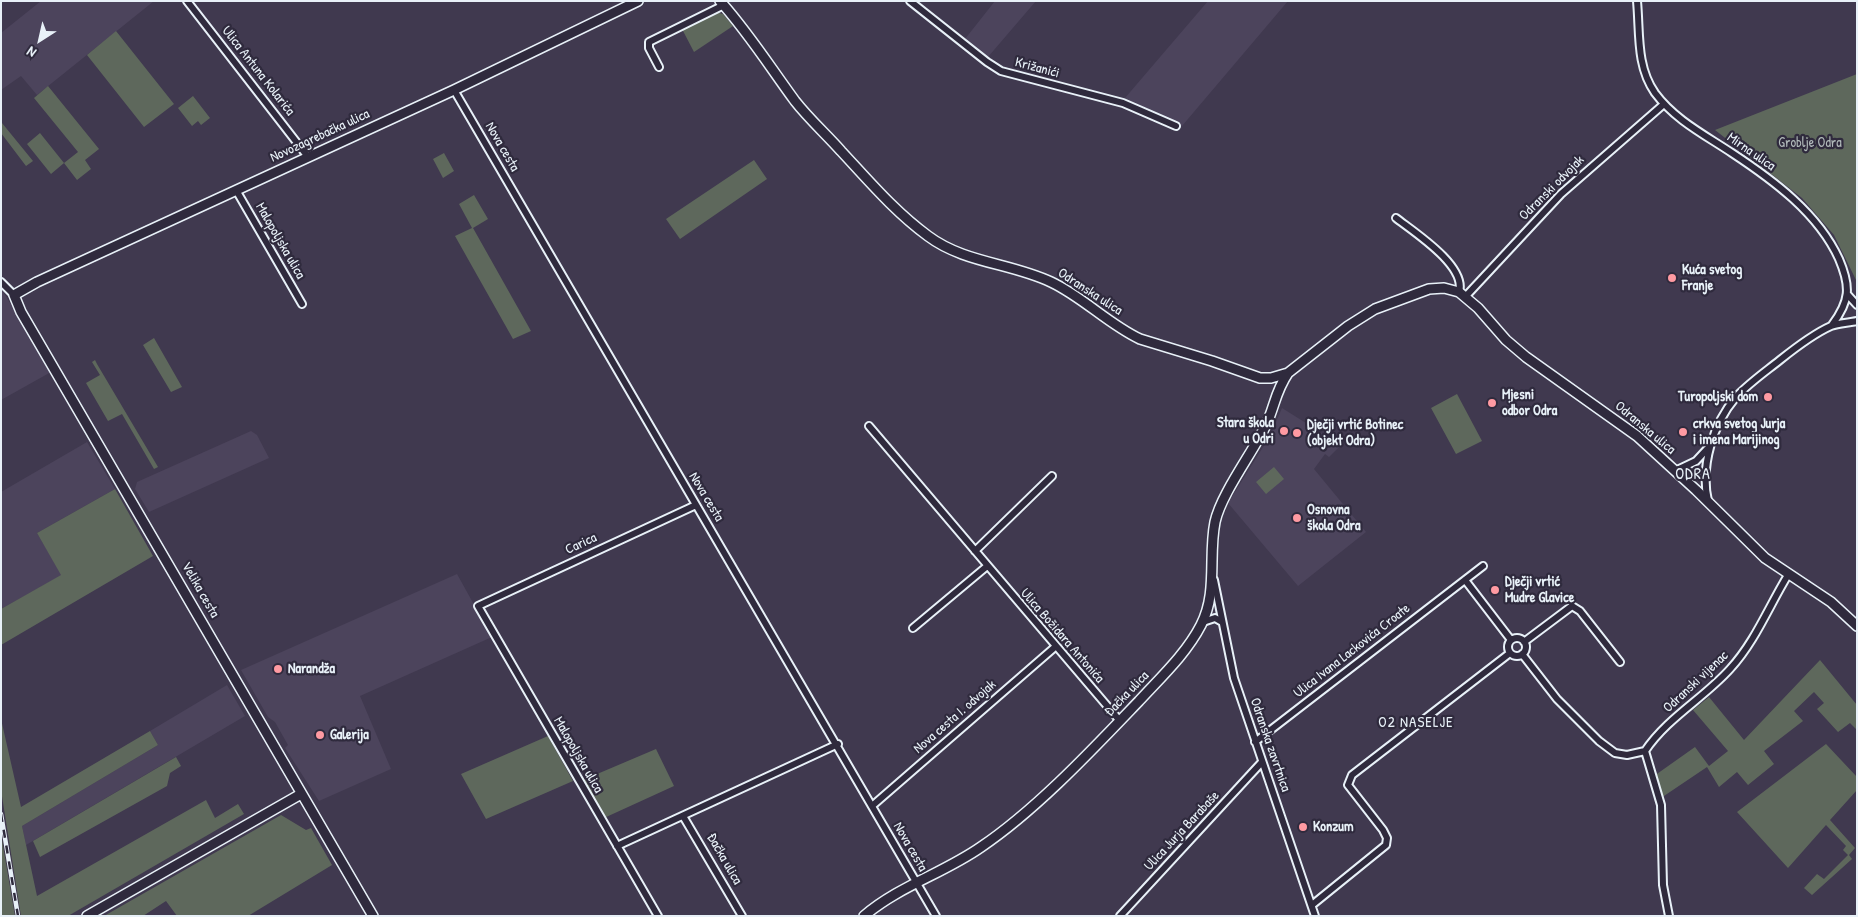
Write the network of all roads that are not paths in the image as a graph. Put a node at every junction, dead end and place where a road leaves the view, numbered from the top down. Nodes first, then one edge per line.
1 (187, 1) edge
2 (638, 1) edge
3 (910, 1) edge
4 (1637, 1) edge
5 (722, 3) edge
6 (659, 67) dead end
7 (454, 90) junction
8 (1664, 104) junction
9 (1176, 126) dead end
10 (308, 157) junction
11 (236, 190) junction
12 (1396, 218) dead end
13 (1, 282) edge
14 (1462, 294) junction
15 (1848, 294) junction
16 (14, 295) junction
17 (302, 304) dead end
18 (1857, 305) edge
19 (1857, 321) edge
20 (1832, 325) junction
21 (1288, 373) junction
22 (1260, 378) junction
23 (1275, 395) junction
24 (869, 426) dead end
25 (1712, 442) junction
26 (1675, 471) junction
27 (1052, 476) dead end
28 (1708, 502) junction
29 (696, 505) junction
30 (975, 551) junction
31 (1483, 566) dead end
32 (986, 567) junction
33 (1788, 575) junction
34 (1213, 579) junction
35 (1465, 580) junction
36 (478, 606) joint
37 (1202, 622) junction
38 (1222, 622) junction
39 (1857, 626) edge
40 (912, 628) dead end
41 (1511, 640) junction
42 (1524, 642) junction
43 (1054, 647) junction
44 (1510, 653) junction
45 (1522, 654) junction
46 (1620, 662) dead end
47 (1120, 721) junction
48 (1255, 742) junction
49 (838, 744) junction
50 (1646, 751) junction
51 (1262, 762) junction
52 (300, 794) junction
53 (872, 806) junction
54 (683, 816) junction
55 (617, 846) junction
56 (917, 883) junction
57 (1312, 905) junction
58 (87, 916) edge
59 (373, 916) edge
60 (658, 916) edge
61 (742, 916) edge
62 (864, 916) edge
63 (936, 916) edge
64 (1120, 916) edge
65 (1315, 916) edge
66 (1669, 916) edge

1 - 10 street, Ulica Antuna Kolarića
2 - 7 street, Novozagrebačka ulica
3 - 9 street, Križanići
4 - 8 street, Mirna ulica
5 - 6 street
5 - 22 street, Odranska ulica
7 - 10 street, Novozagrebačka ulica
7 - 29 street, Nova cesta
8 - 14 street, Odranski odvojak
8 - 15 street, Mirna ulica
10 - 11 street, Novozagrebačka ulica
11 - 16 street, Novozagrebačka ulica
11 - 17 street, Malopoljska ulica
12 - 14 street, Odranska ulica
13 - 16 street, Velika cesta
14 - 21 street, Odranska ulica
14 - 26 street, Odranska ulica
15 - 18 street
15 - 20 street
16 - 52 street, Velika cesta
19 - 20 street
20 - 25 street
21 - 22 street, Odranska ulica
21 - 23 street, Đačka ulica
22 - 23 street
23 - 34 street, Đačka ulica
24 - 30 street, Ulica Božidara Antonića
25 - 26 street
25 - 28 street
26 - 28 street, Odranska ulica
27 - 30 street
28 - 33 street, Odranska ulica
29 - 36 street, Carica
29 - 49 street, Nova cesta
30 - 32 street, Ulica Božidara Antonića
31 - 35 street, Ulica Ivana Lackovića Croate
32 - 40 street
32 - 43 street, Ulica Božidara Antonića
33 - 39 street, Odranska ulica
33 - 50 street, Odranski vijenac
34 - 37 street, Đačka ulica
34 - 38 street, Odranska zavrtnica
35 - 41 street
35 - 48 street, Ulica Ivana Lackovića Croate
36 - 55 street, Malopoljska ulica
37 - 38 street
37 - 47 street, Đačka ulica
38 - 48 street, Odranska zavrtnica
41 - 42 street
41 - 44 street
42 - 45 street
42 - 46 street
43 - 47 street, Ulica Božidara Antonića
43 - 53 street, Nova cesta I. odvojak
44 - 45 street
44 - 57 street
45 - 50 street
47 - 56 street, Đačka ulica
48 - 51 street, Odranska zavrtnica
49 - 53 street, Nova cesta
49 - 54 street
50 - 66 street
51 - 57 street, Odranska zavrtnica
51 - 64 street, Ulica Jurja Barabaše
52 - 58 street
52 - 59 street, Velika cesta
53 - 56 street, Nova cesta
54 - 55 street
54 - 61 street, Đačka ulica
55 - 60 street, Malopoljska ulica
56 - 62 street, Đačka ulica
56 - 63 street, Nova cesta
57 - 65 street, Odranska zavrtnica

